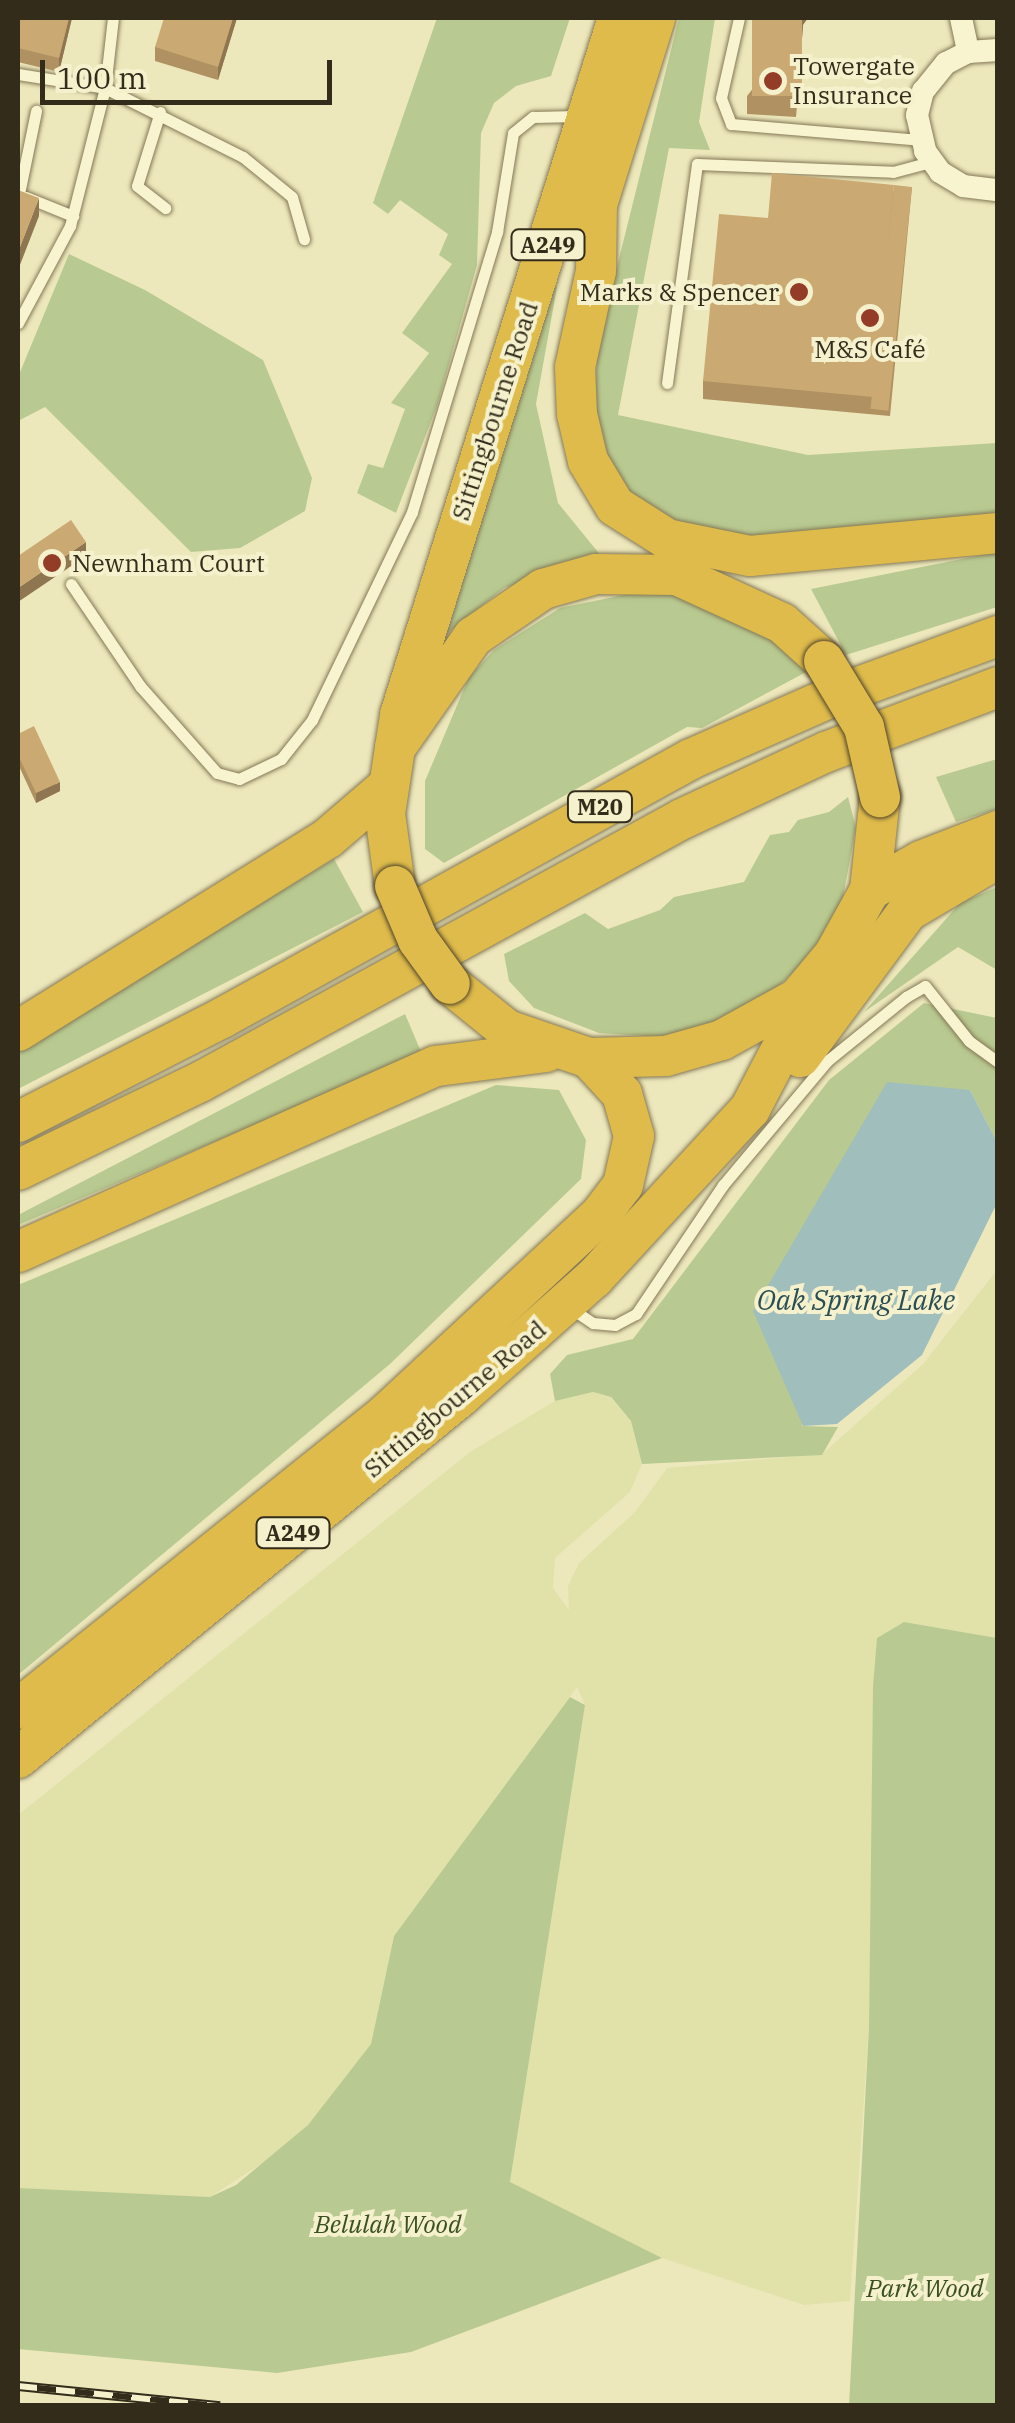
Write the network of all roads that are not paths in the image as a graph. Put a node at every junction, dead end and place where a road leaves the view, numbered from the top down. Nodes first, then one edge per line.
1 (112, 18) edge
2 (618, 18) edge
3 (655, 18) edge
4 (739, 18) edge
5 (961, 18) edge
6 (998, 50) edge
7 (968, 52) junction
8 (18, 74) edge
9 (106, 88) junction
10 (36, 112) dead end
11 (160, 112) junction
12 (587, 118) junction
13 (920, 140) junction
14 (931, 162) junction
15 (998, 190) edge
16 (18, 194) edge
17 (598, 201) junction
18 (165, 208) dead end
19 (73, 216) junction
20 (304, 239) dead end
21 (18, 323) edge
22 (666, 383) dead end
23 (998, 533) edge
24 (930, 542) junction
25 (670, 575) junction
26 (71, 584) dead end
27 (998, 636) edge
28 (998, 687) edge
29 (395, 748) junction
30 (387, 787) junction
31 (998, 831) edge
32 (998, 858) edge
33 (870, 890) junction
34 (820, 975) junction
35 (18, 1031) edge
36 (575, 1055) junction
37 (998, 1062) edge
38 (750, 1109) junction
39 (18, 1122) edge
40 (18, 1170) edge
41 (18, 1252) edge
42 (566, 1304) junction
43 (18, 1709) edge
44 (18, 1758) edge

1 - 9 lane
2 - 12 highway, Sittingbourne Road / A249
3 - 17 highway, Sittingbourne Road / A249
4 - 13 lane
5 - 7 street
6 - 7 street
7 - 13 street
8 - 9 lane
9 - 11 lane
9 - 19 lane
10 - 16 lane
11 - 18 lane
11 - 20 lane
12 - 26 lane
12 - 29 highway, Sittingbourne Road / A249
13 - 14 street
14 - 15 street
14 - 22 lane
16 - 19 lane
17 - 24 highway
17 - 25 highway, Sittingbourne Road / A249
19 - 21 lane
23 - 24 highway
24 - 25 highway
25 - 29 highway
25 - 33 highway, Sittingbourne Road, bridge
27 - 39 highway, M20
28 - 40 highway, M20
29 - 30 highway, Sittingbourne Road
30 - 35 highway
30 - 36 highway, Sittingbourne Road, bridge
31 - 33 highway
32 - 38 highway
33 - 34 highway, Sittingbourne Road
34 - 36 highway
34 - 38 highway, Sittingbourne Road / A249
36 - 41 highway
36 - 43 highway, Sittingbourne Road / A249
37 - 42 lane
38 - 42 highway, Sittingbourne Road / A249
42 - 44 highway, Sittingbourne Road / A249

